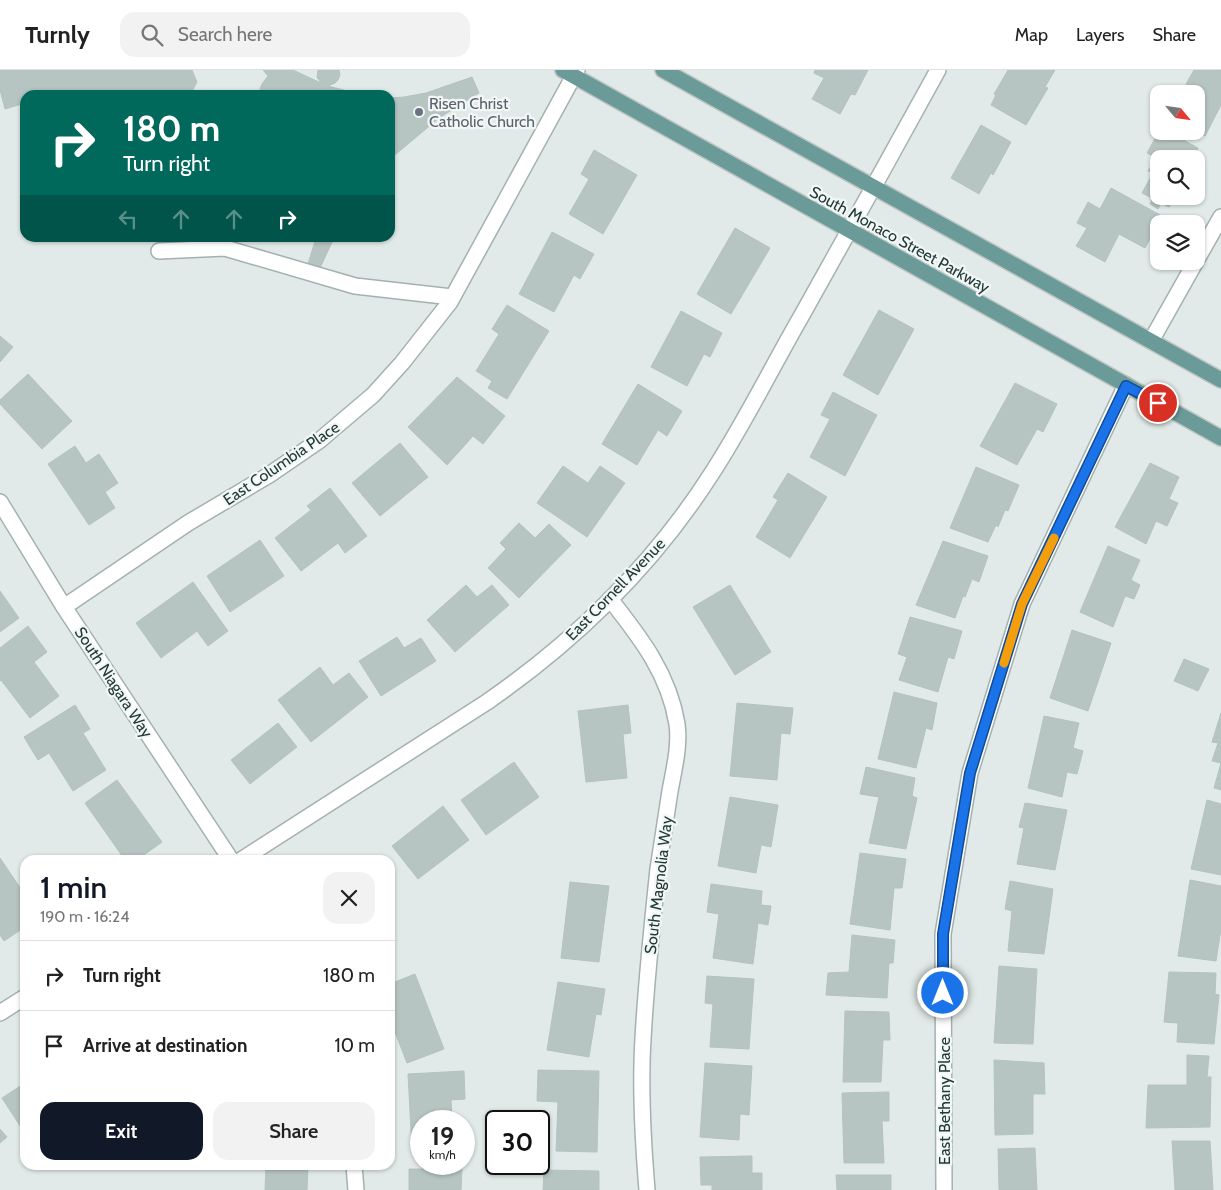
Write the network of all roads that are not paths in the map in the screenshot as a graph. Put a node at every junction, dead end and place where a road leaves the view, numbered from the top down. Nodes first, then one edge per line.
1 (663, 70) edge
2 (938, 70) edge
3 (571, 72) edge
4 (873, 187) junction
5 (1221, 216) edge
6 (849, 231) junction
7 (1205, 245) edge
8 (159, 251) dead end
9 (1191, 270) edge
10 (452, 297) junction
11 (1152, 341) junction
12 (1221, 380) edge
13 (1126, 386) junction
14 (1221, 438) edge
15 (0, 502) edge
16 (610, 599) junction
17 (64, 607) junction
18 (228, 855) edge
19 (249, 855) edge
20 (20, 1000) edge
21 (0, 1013) edge
22 (354, 1170) edge
23 (356, 1190) edge
24 (647, 1190) edge
25 (944, 1190) edge

1 - 4 main road, South Monaco Street Parkway
2 - 4 street, East Cornell Avenue
3 - 6 main road, South Monaco Street Parkway
3 - 10 street, East Columbia Place
4 - 6 street, East Cornell Avenue
4 - 11 main road, South Monaco Street Parkway
5 - 7 street
6 - 13 main road, South Monaco Street Parkway
6 - 16 street, East Cornell Avenue
8 - 10 street
9 - 11 street
10 - 17 street, East Columbia Place
11 - 12 main road, South Monaco Street Parkway
13 - 14 main road, South Monaco Street Parkway
13 - 25 street, East Bethany Place
15 - 17 street, South Niagara Way
16 - 19 street, East Cornell Avenue
16 - 24 street, South Magnolia Way
17 - 18 street, South Niagara Way
20 - 21 street
22 - 23 street

